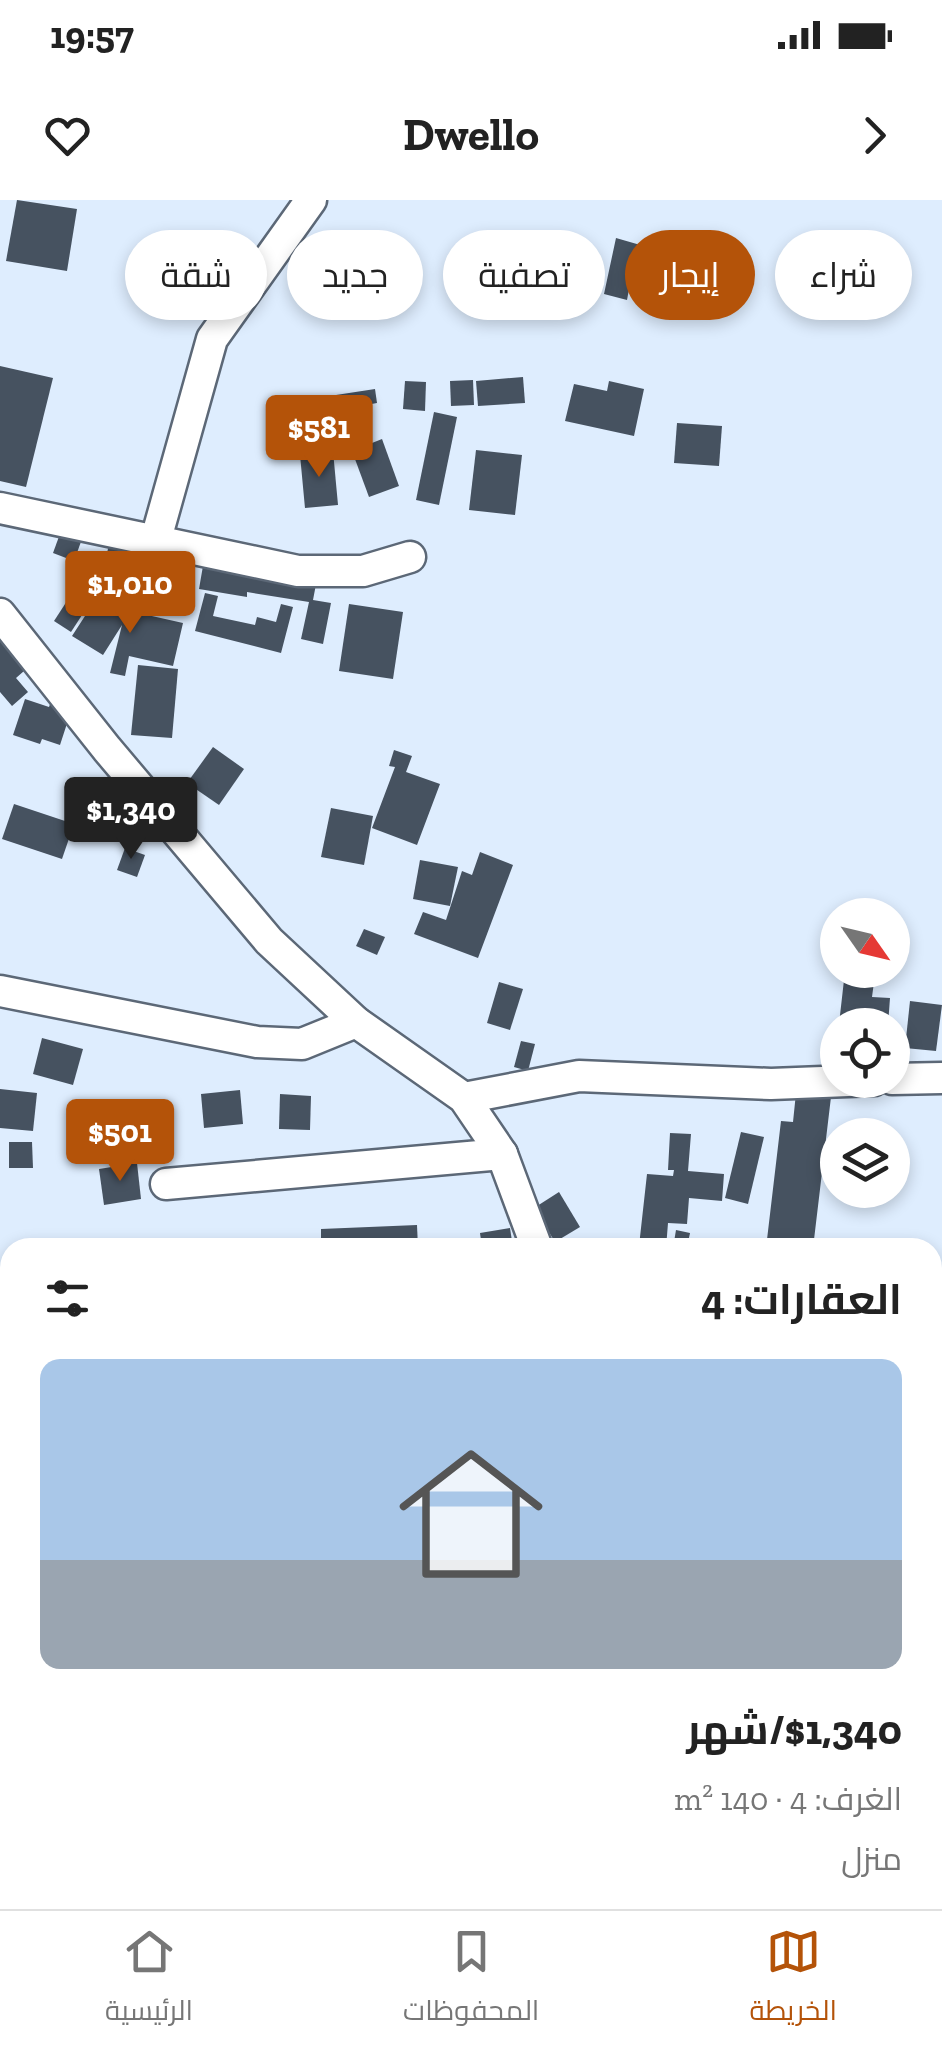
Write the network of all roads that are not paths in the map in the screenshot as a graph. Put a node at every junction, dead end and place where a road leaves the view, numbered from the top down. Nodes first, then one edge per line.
1 (310, 200) edge
2 (0, 508) edge
3 (156, 538) junction
4 (410, 557) dead end
5 (0, 614) edge
6 (0, 990) edge
7 (356, 1022) junction
8 (942, 1078) edge
9 (910, 1079) edge
10 (820, 1082) edge
11 (464, 1098) junction
12 (502, 1154) junction
13 (166, 1184) dead end
14 (534, 1238) edge

1 - 3 street
2 - 3 street
3 - 4 street
5 - 7 street
6 - 7 street
7 - 11 street
8 - 9 street
10 - 11 street
11 - 12 street
12 - 13 street
12 - 14 street

